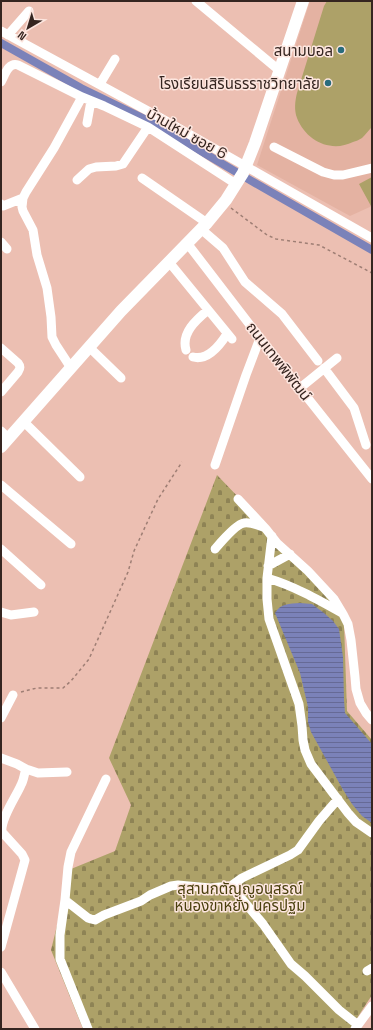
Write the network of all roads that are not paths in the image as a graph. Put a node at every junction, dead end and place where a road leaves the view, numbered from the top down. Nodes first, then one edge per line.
1 (196, 1) edge
2 (303, 1) edge
3 (29, 11) dead end
4 (4, 33) edge
5 (115, 59) dead end
6 (280, 71) junction
7 (1, 82) edge
8 (100, 84) junction
9 (82, 97) junction
10 (91, 101) junction
11 (87, 124) dead end
12 (148, 127) junction
13 (274, 147) dead end
14 (372, 168) edge
15 (241, 175) junction
16 (142, 178) dead end
17 (77, 180) dead end
18 (23, 198) junction
19 (2, 206) edge
20 (204, 226) junction
21 (372, 238) edge
22 (1, 242) edge
23 (187, 243) junction
24 (7, 249) dead end
25 (169, 262) junction
26 (208, 310) junction
27 (260, 338) junction
28 (89, 347) junction
29 (1, 348) edge
30 (186, 350) dead end
31 (193, 357) dead end
32 (337, 358) dead end
33 (321, 365) junction
34 (70, 368) junction
35 (121, 378) dead end
36 (300, 388) junction
37 (1, 392) edge
38 (23, 421) junction
39 (3, 440) edge
40 (366, 445) dead end
41 (215, 465) dead end
42 (80, 477) dead end
43 (372, 479) edge
44 (1, 485) edge
45 (238, 500) dead end
46 (269, 532) junction
47 (71, 544) dead end
48 (1, 549) edge
49 (215, 549) dead end
50 (290, 554) junction
51 (268, 566) junction
52 (267, 578) junction
53 (41, 584) dead end
54 (1, 612) edge
55 (34, 612) dead end
56 (343, 614) junction
57 (12, 694) road end
58 (1, 718) edge
59 (372, 720) edge
60 (1, 758) edge
61 (26, 769) junction
62 (67, 772) dead end
63 (106, 779) dead end
64 (338, 799) junction
65 (372, 833) edge
66 (231, 886) junction
67 (65, 900) junction
68 (1, 947) edge
69 (1, 972) edge
70 (372, 1006) edge
71 (357, 1027) edge
72 (35, 1029) edge
73 (88, 1029) edge

1 - 6 street
2 - 6 main road
3 - 4 street
4 - 8 street, บ้านใหม่ ซอย 6
5 - 8 street
6 - 15 main road
7 - 9 street
8 - 15 street, บ้านใหม่ ซอย 6
9 - 10 street
9 - 18 street
10 - 11 street
10 - 12 street
12 - 15 street
12 - 17 street
13 - 14 street
15 - 20 main road
15 - 21 street, บ้านใหม่ ซอย 6
16 - 20 street
18 - 19 street
18 - 34 street
20 - 23 main road
20 - 33 street
22 - 24 street
23 - 25 main road
23 - 27 street, ถนนเทพพิพัฒน์
25 - 26 street
25 - 28 main road
26 - 30 street
26 - 31 street
27 - 36 street, ถนนเทพพิพัฒน์
27 - 41 street
28 - 34 main road
28 - 35 street
29 - 37 street
32 - 33 street
33 - 36 street
33 - 40 street
34 - 38 main road
36 - 43 street, ถนนเทพพิพัฒน์
38 - 39 main road
38 - 42 street
44 - 47 street
45 - 46 street
46 - 49 street
46 - 50 street
46 - 51 street
48 - 53 street
50 - 51 street
50 - 56 street
51 - 52 street
52 - 56 street
52 - 64 street
54 - 55 street
56 - 59 street
57 - 58 street
60 - 61 street
61 - 62 street
61 - 68 street
63 - 67 street
64 - 65 street
64 - 66 street
66 - 67 street
66 - 71 street
67 - 73 street
69 - 72 street
70 - 71 street

